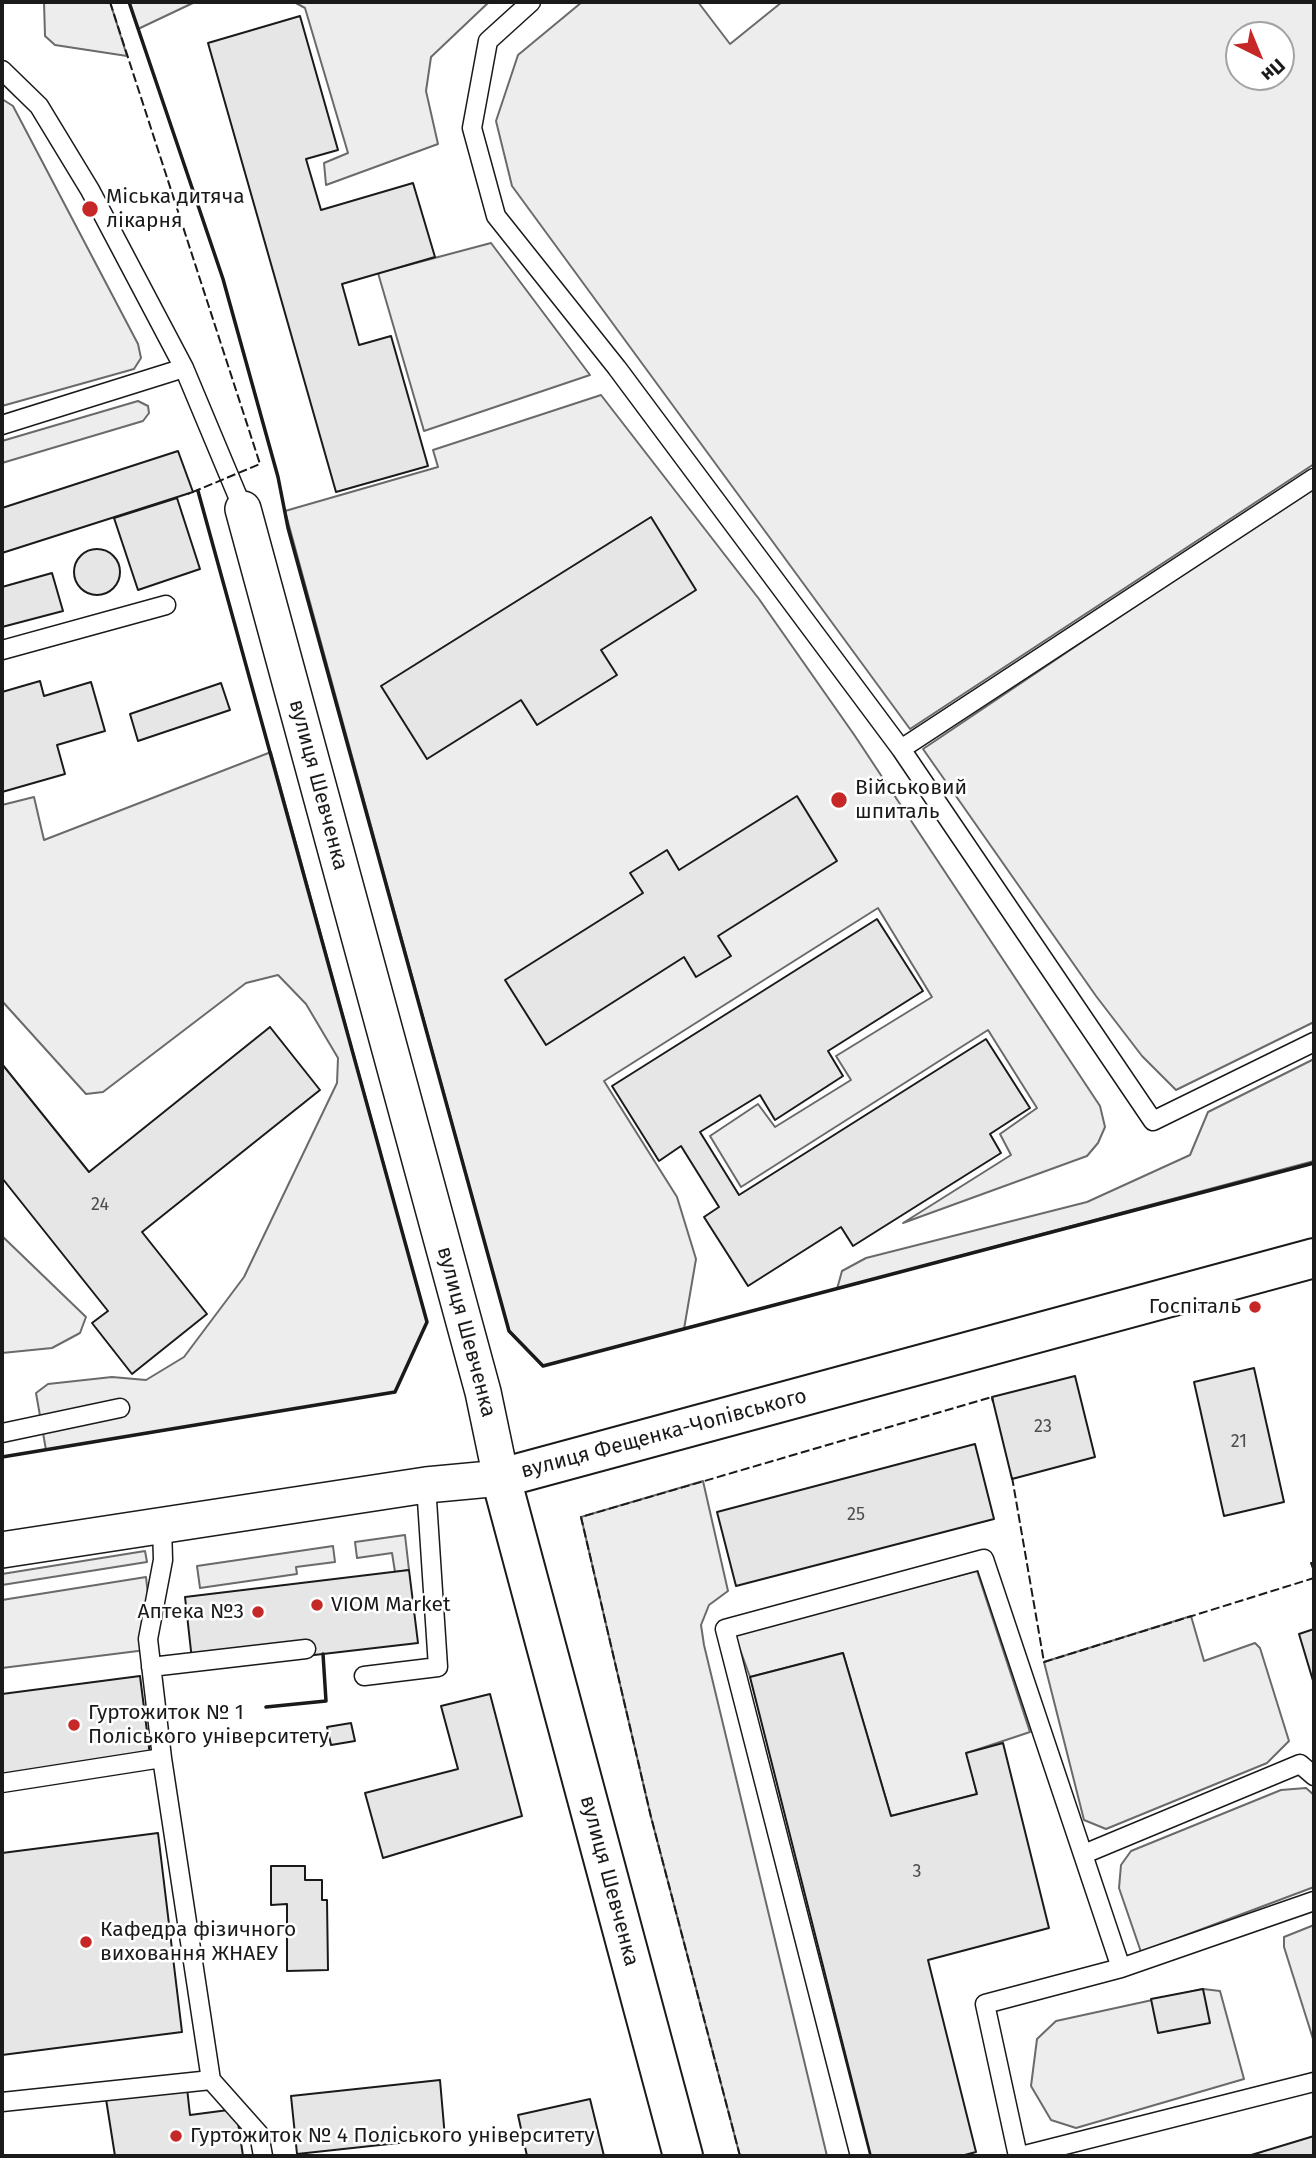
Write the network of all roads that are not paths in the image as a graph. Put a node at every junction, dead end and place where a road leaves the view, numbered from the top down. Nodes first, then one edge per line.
1 (531, 2) edge
2 (2, 71) edge
3 (184, 368) junction
4 (2, 425) edge
5 (1314, 478) edge
6 (243, 509) joint
7 (166, 605) dead end
8 (2, 650) edge
9 (901, 749) junction
10 (1314, 1042) edge
11 (1314, 1258) edge
12 (120, 1408) dead end
13 (2, 1433) edge
14 (501, 1478) junction
15 (426, 1485) junction
16 (162, 1526) junction
17 (2, 1550) edge
18 (306, 1649) dead end
19 (151, 1667) junction
20 (365, 1676) dead end
21 (162, 1758) junction
22 (1314, 1776) edge
23 (2, 1783) edge
24 (1084, 1854) junction
25 (1314, 1901) edge
26 (1121, 1968) junction
27 (211, 2080) junction
28 (1314, 2082) edge
29 (2, 2102) edge
30 (263, 2156) edge
31 (683, 2156) edge
32 (860, 2156) edge
33 (1020, 2156) edge

1 - 9 lane
2 - 3 lane
3 - 4 lane
3 - 6 lane
5 - 9 lane
6 - 14 street, вулиця Шевченка
7 - 8 lane
9 - 10 lane
11 - 14 street, вулиця Фещенка-Чопівського
12 - 13 lane
14 - 15 street, вулиця Фещенка-Чопівського
14 - 31 street, вулиця Шевченка
15 - 16 street, вулиця Фещенка-Чопівського
15 - 20 lane
16 - 17 street, вулиця Фещенка-Чопівського
16 - 19 lane
18 - 19 lane
19 - 21 lane
21 - 23 lane
21 - 27 lane
22 - 24 lane
24 - 26 lane
24 - 32 lane
25 - 26 lane
26 - 33 lane
27 - 29 lane
27 - 30 lane
28 - 33 lane

